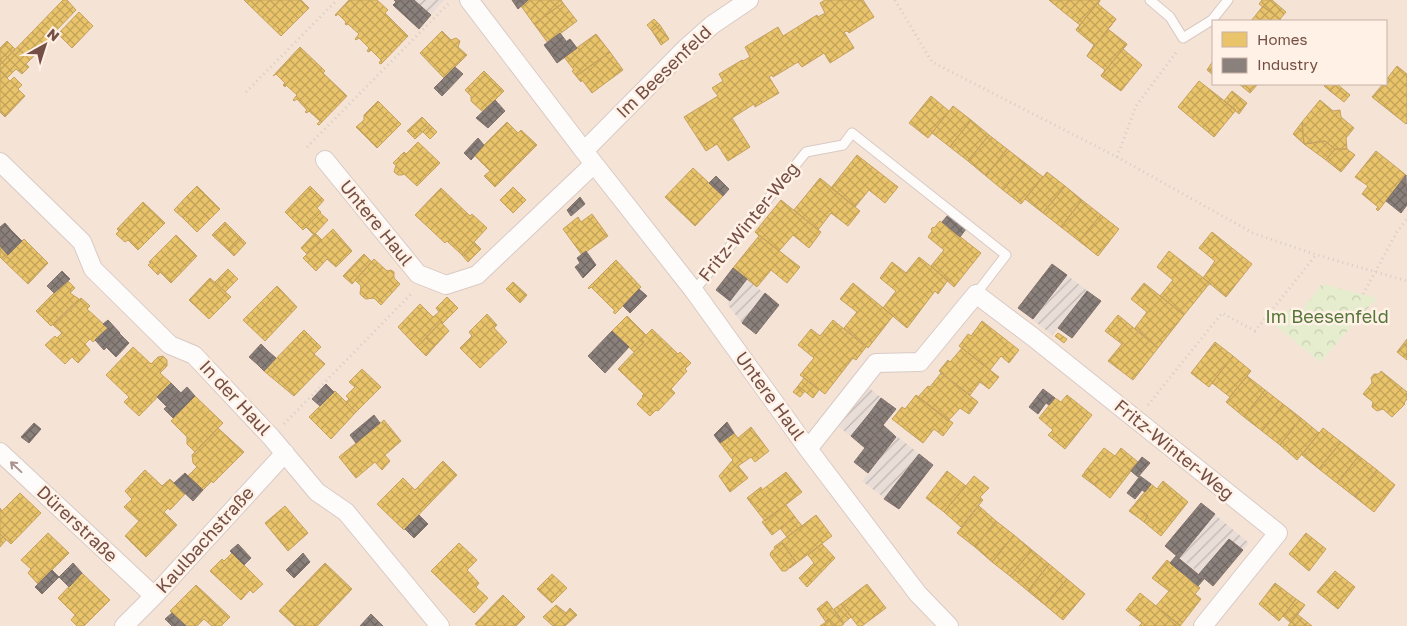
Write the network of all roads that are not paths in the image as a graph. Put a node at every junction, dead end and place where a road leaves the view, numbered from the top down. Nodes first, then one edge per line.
1 (469, 0) edge
2 (749, 0) edge
3 (1150, 0) edge
4 (1228, 0) edge
5 (589, 157) junction
6 (325, 160) dead end
7 (0, 162) edge
8 (694, 291) junction
9 (976, 294) junction
10 (808, 449) junction
11 (0, 452) edge
12 (285, 453) junction
13 (154, 596) junction
14 (124, 626) edge
15 (440, 626) edge
16 (949, 626) edge
17 (1204, 626) edge

1 - 5 street, Untere Haul
2 - 5 street, Im Beesenfeld
3 - 4 lane
5 - 6 street, Untere Haul
5 - 8 street, Untere Haul
7 - 12 street, In der Haul
8 - 9 lane, Fritz-Winter-Weg
8 - 10 street, Untere Haul
9 - 10 street, Fritz-Winter-Weg
9 - 17 street, Fritz-Winter-Weg
10 - 16 street, Untere Haul
13 -> 11 street, Dürerstraße
12 - 13 street, Kaulbachstraße
12 - 15 street, In der Haul
13 - 14 street, Kaulbachstraße

